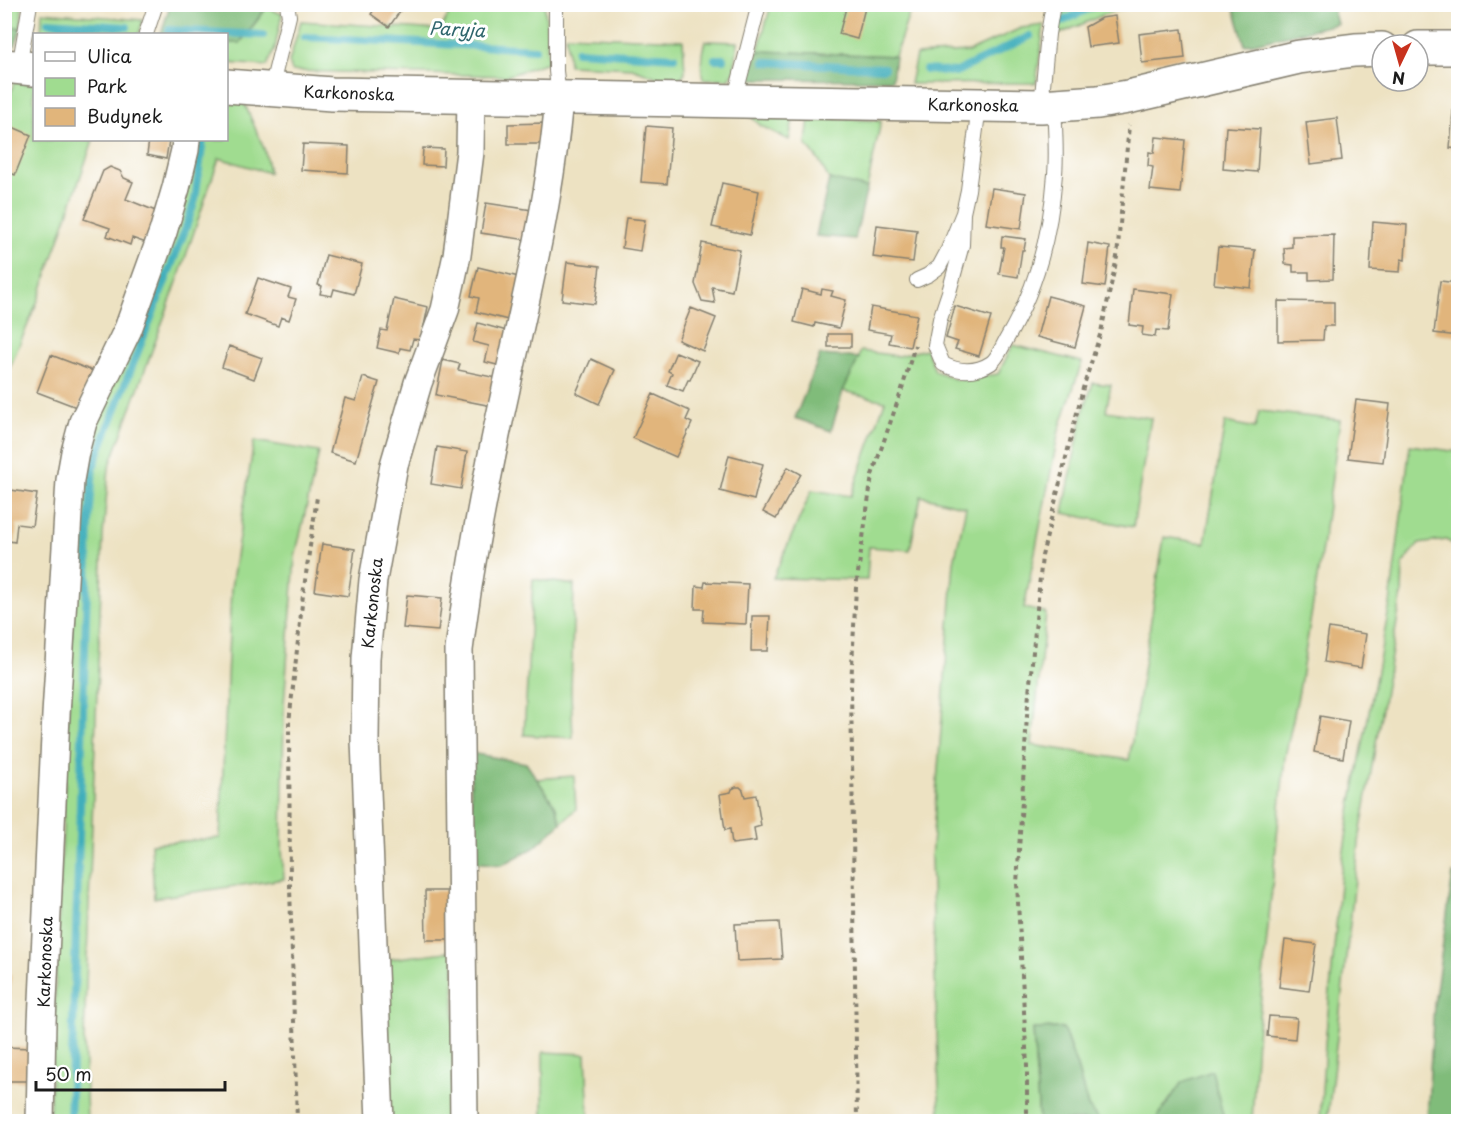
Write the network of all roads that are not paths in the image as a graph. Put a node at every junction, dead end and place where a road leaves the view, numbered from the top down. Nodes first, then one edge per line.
1 (30, 4) edge
2 (156, 4) edge
3 (286, 4) edge
4 (556, 4) edge
5 (759, 4) edge
6 (1053, 4) edge
7 (146, 33) edge
8 (1430, 48) edge
9 (1458, 48) edge
10 (1370, 49) edge
11 (14, 71) edge
12 (228, 86) edge
13 (271, 89) junction
14 (471, 96) junction
15 (559, 98) junction
16 (734, 101) junction
17 (979, 105) junction
18 (1048, 105) junction
19 (186, 141) edge
20 (963, 213) junction
21 (918, 280) dead end
22 (40, 1122) edge
23 (380, 1122) edge
24 (464, 1122) edge

1 - 11 lane
2 - 7 lane
3 - 13 lane
4 - 15 lane
5 - 16 lane
6 - 18 lane
8 - 9 street
10 - 18 street, Karkonoska
12 - 13 street, Karkonoska
13 - 14 street, Karkonoska
14 - 15 street, Karkonoska
14 - 23 street, Karkonoska
15 - 16 street, Karkonoska
15 - 24 street
16 - 17 street, Karkonoska
17 - 18 street, Karkonoska
17 - 20 lane
18 - 20 lane
19 - 22 street, Karkonoska
20 - 21 lane

